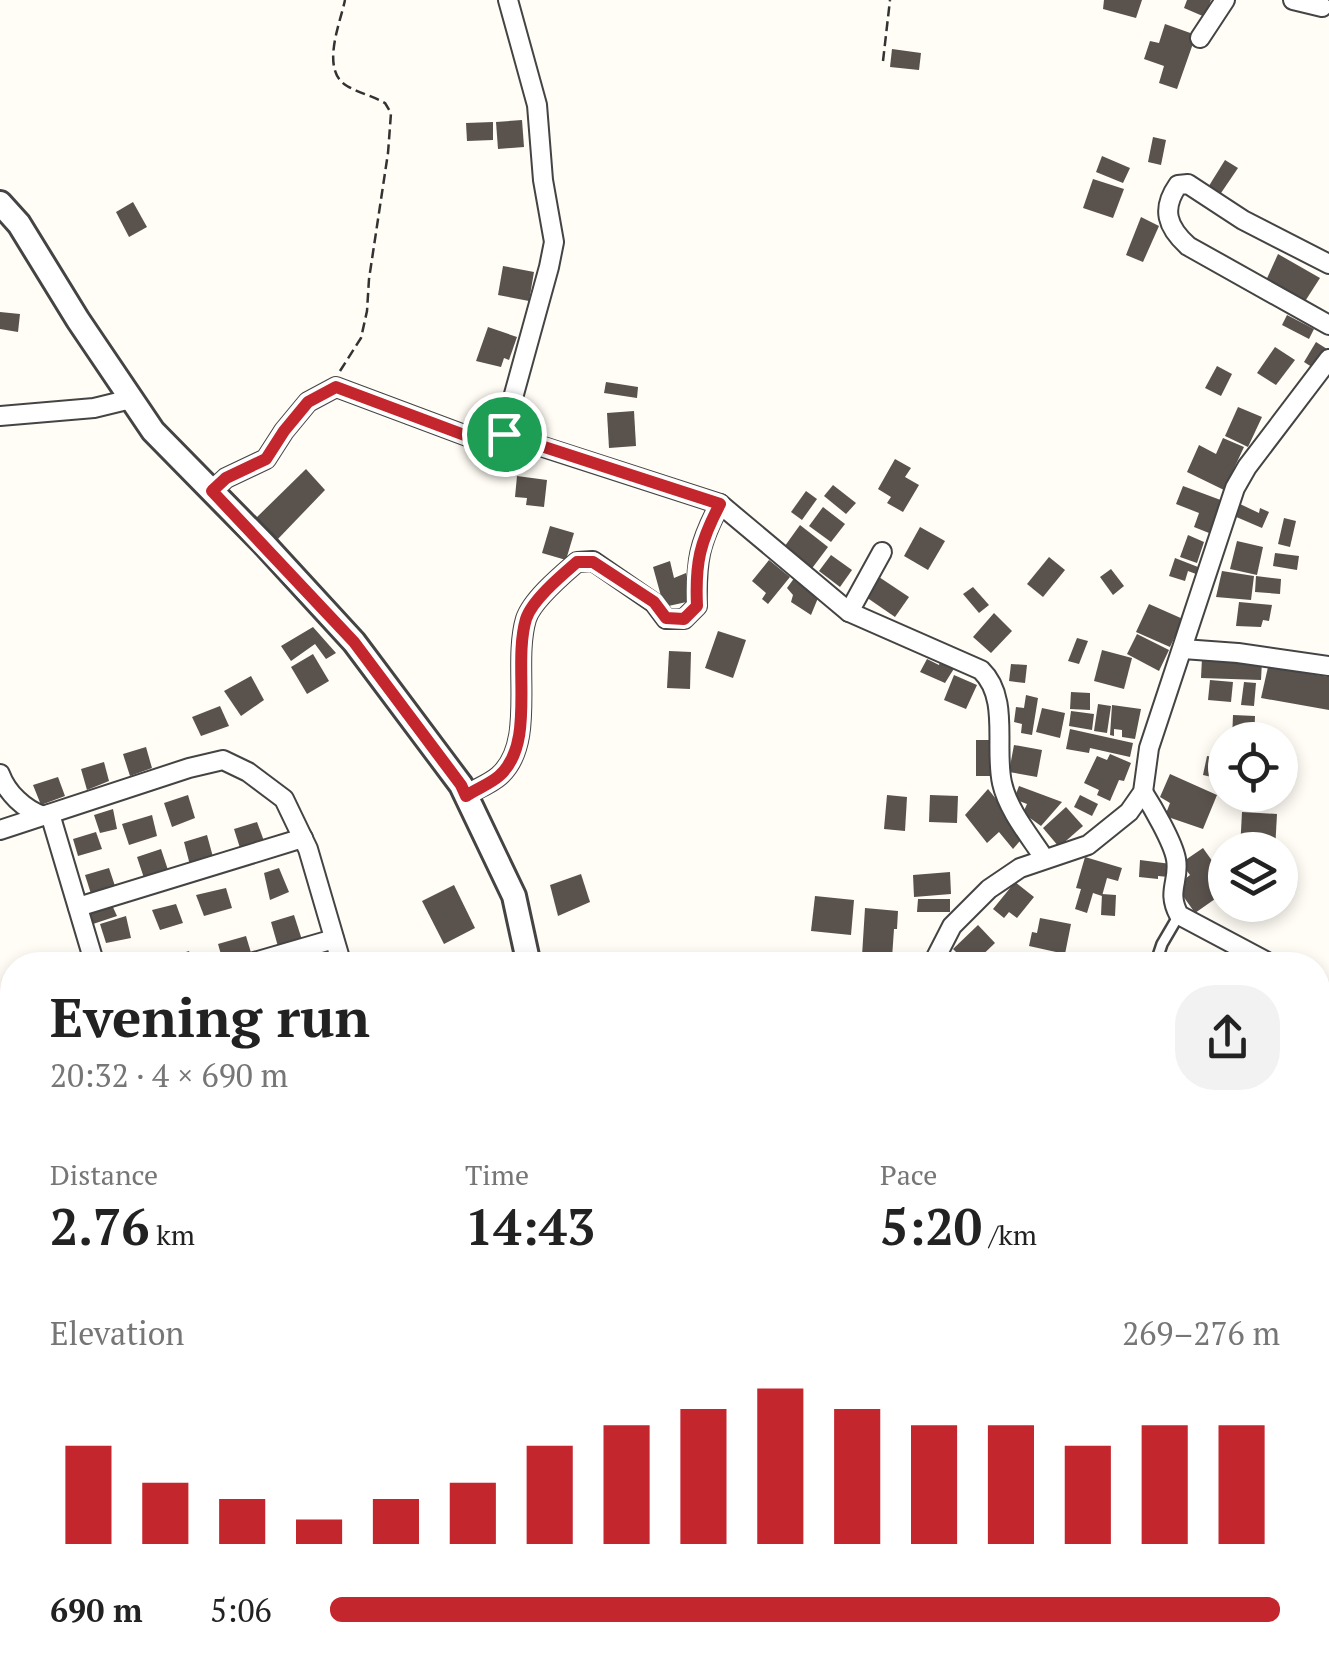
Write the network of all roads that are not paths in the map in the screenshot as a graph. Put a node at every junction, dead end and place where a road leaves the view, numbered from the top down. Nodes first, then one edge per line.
1 (508, 0) edge
2 (1225, 0) edge
3 (1293, 0) edge
4 (1322, 6) edge
5 (1200, 38) dead end
6 (0, 203) edge
7 (1329, 264) edge
8 (1329, 324) edge
9 (1329, 359) edge
10 (132, 399) junction
11 (0, 416) edge
12 (504, 434) junction
13 (212, 491) junction
14 (720, 504) junction
15 (882, 552) dead end
16 (849, 612) junction
17 (1183, 649) junction
18 (1329, 666) edge
19 (0, 774) edge
20 (1142, 792) junction
21 (466, 796) junction
22 (46, 815) junction
23 (0, 830) edge
24 (303, 838) junction
25 (1044, 858) junction
26 (78, 907) junction
27 (1179, 915) junction
28 (334, 939) junction
29 (91, 952) edge
30 (289, 952) edge
31 (338, 952) edge
32 (526, 952) edge
33 (939, 952) edge
34 (1159, 952) edge
35 (1249, 952) edge

1 - 12 street
2 - 5 street
3 - 4 street
6 - 10 street
7 - 8 street
9 - 17 street
10 - 11 street
10 - 13 street
12 - 13 street
12 - 14 street
13 - 21 street
14 - 16 street
14 - 21 street
15 - 16 street
16 - 25 street
17 - 18 street
17 - 20 street
19 - 22 street
20 - 25 street
20 - 27 street
21 - 32 street
22 - 23 street
22 - 24 street
22 - 26 street
24 - 26 street
24 - 28 street
25 - 33 street
26 - 29 street
27 - 34 lane
27 - 35 street
28 - 30 street
28 - 31 street

